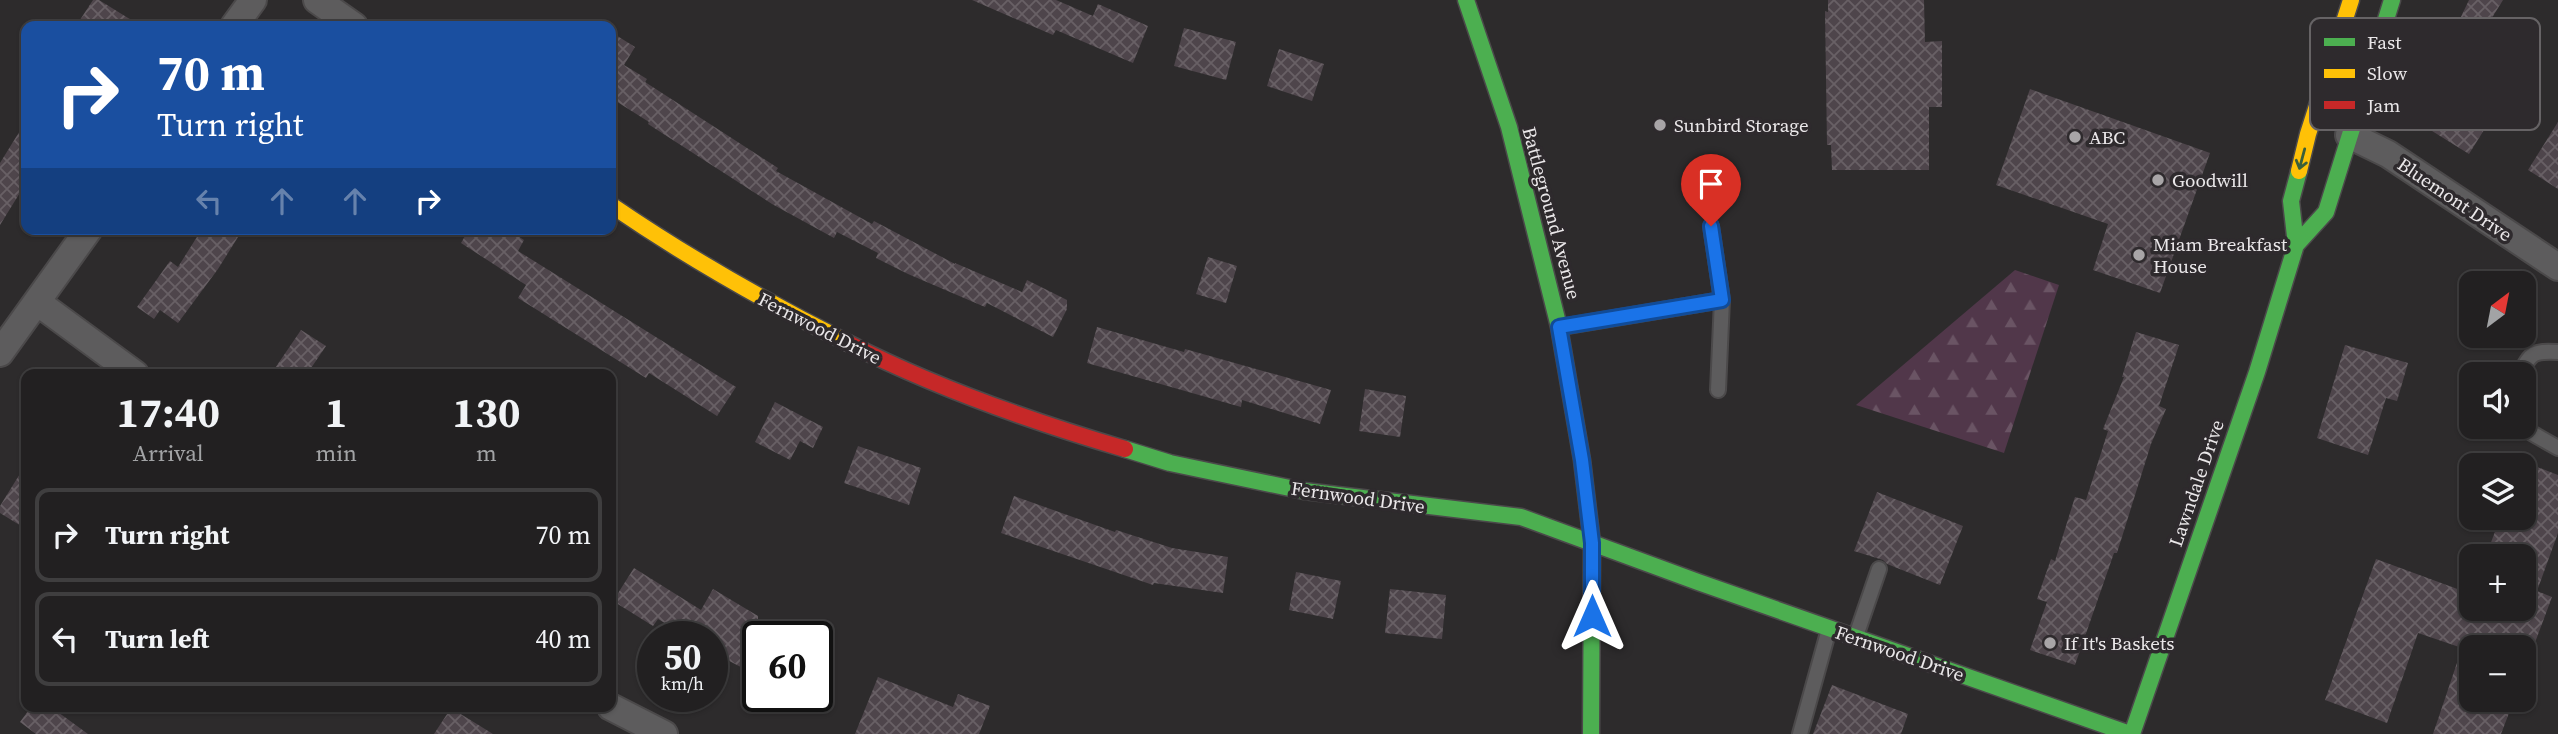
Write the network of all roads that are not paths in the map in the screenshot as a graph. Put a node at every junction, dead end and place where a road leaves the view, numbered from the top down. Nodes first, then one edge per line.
1 (253, 0) edge
2 (317, 0) edge
3 (1466, 0) edge
4 (2351, 0) edge
5 (2392, 0) edge
6 (2345, 18) edge
7 (2386, 18) edge
8 (238, 21) edge
9 (347, 21) edge
10 (2310, 128) edge
11 (2351, 130) edge
12 (2349, 135) junction
13 (616, 208) edge
14 (1711, 226) dead end
15 (85, 235) edge
16 (2296, 245) junction
17 (2558, 267) edge
18 (1722, 300) junction
19 (37, 302) junction
20 (1559, 327) junction
21 (2558, 352) edge
22 (0, 354) edge
23 (2526, 362) edge
24 (128, 369) edge
25 (1718, 390) dead end
26 (2536, 436) edge
27 (2558, 448) edge
28 (1592, 543) junction
29 (1879, 569) dead end
30 (1829, 628) junction
31 (1855, 637) junction
32 (616, 710) edge
33 (664, 734) edge
34 (1591, 734) edge
35 (1800, 734) edge
36 (2131, 734) edge

1 - 8 street
2 - 9 street
3 - 20 main road, Battleground Avenue
4 -> 6 main road, Lawndale Drive
5 - 7 main road, Lawndale Drive
10 -> 16 main road, Lawndale Drive
11 - 12 main road, Lawndale Drive
12 - 16 main road, Lawndale Drive
12 - 17 street, Bluemont Drive
13 - 28 main road, Fernwood Drive
14 - 18 lane
15 - 19 street
16 - 36 main road, Lawndale Drive
18 - 20 lane
18 - 25 lane
19 - 22 street
19 - 24 street
20 - 28 main road, Battleground Avenue
21 - 23 lane
26 - 27 lane
28 - 30 main road, Fernwood Drive
28 - 34 main road, Battleground Avenue
29 - 31 lane
30 - 31 main road, Fernwood Drive
30 - 35 lane
31 - 36 main road, Fernwood Drive
32 - 33 street

